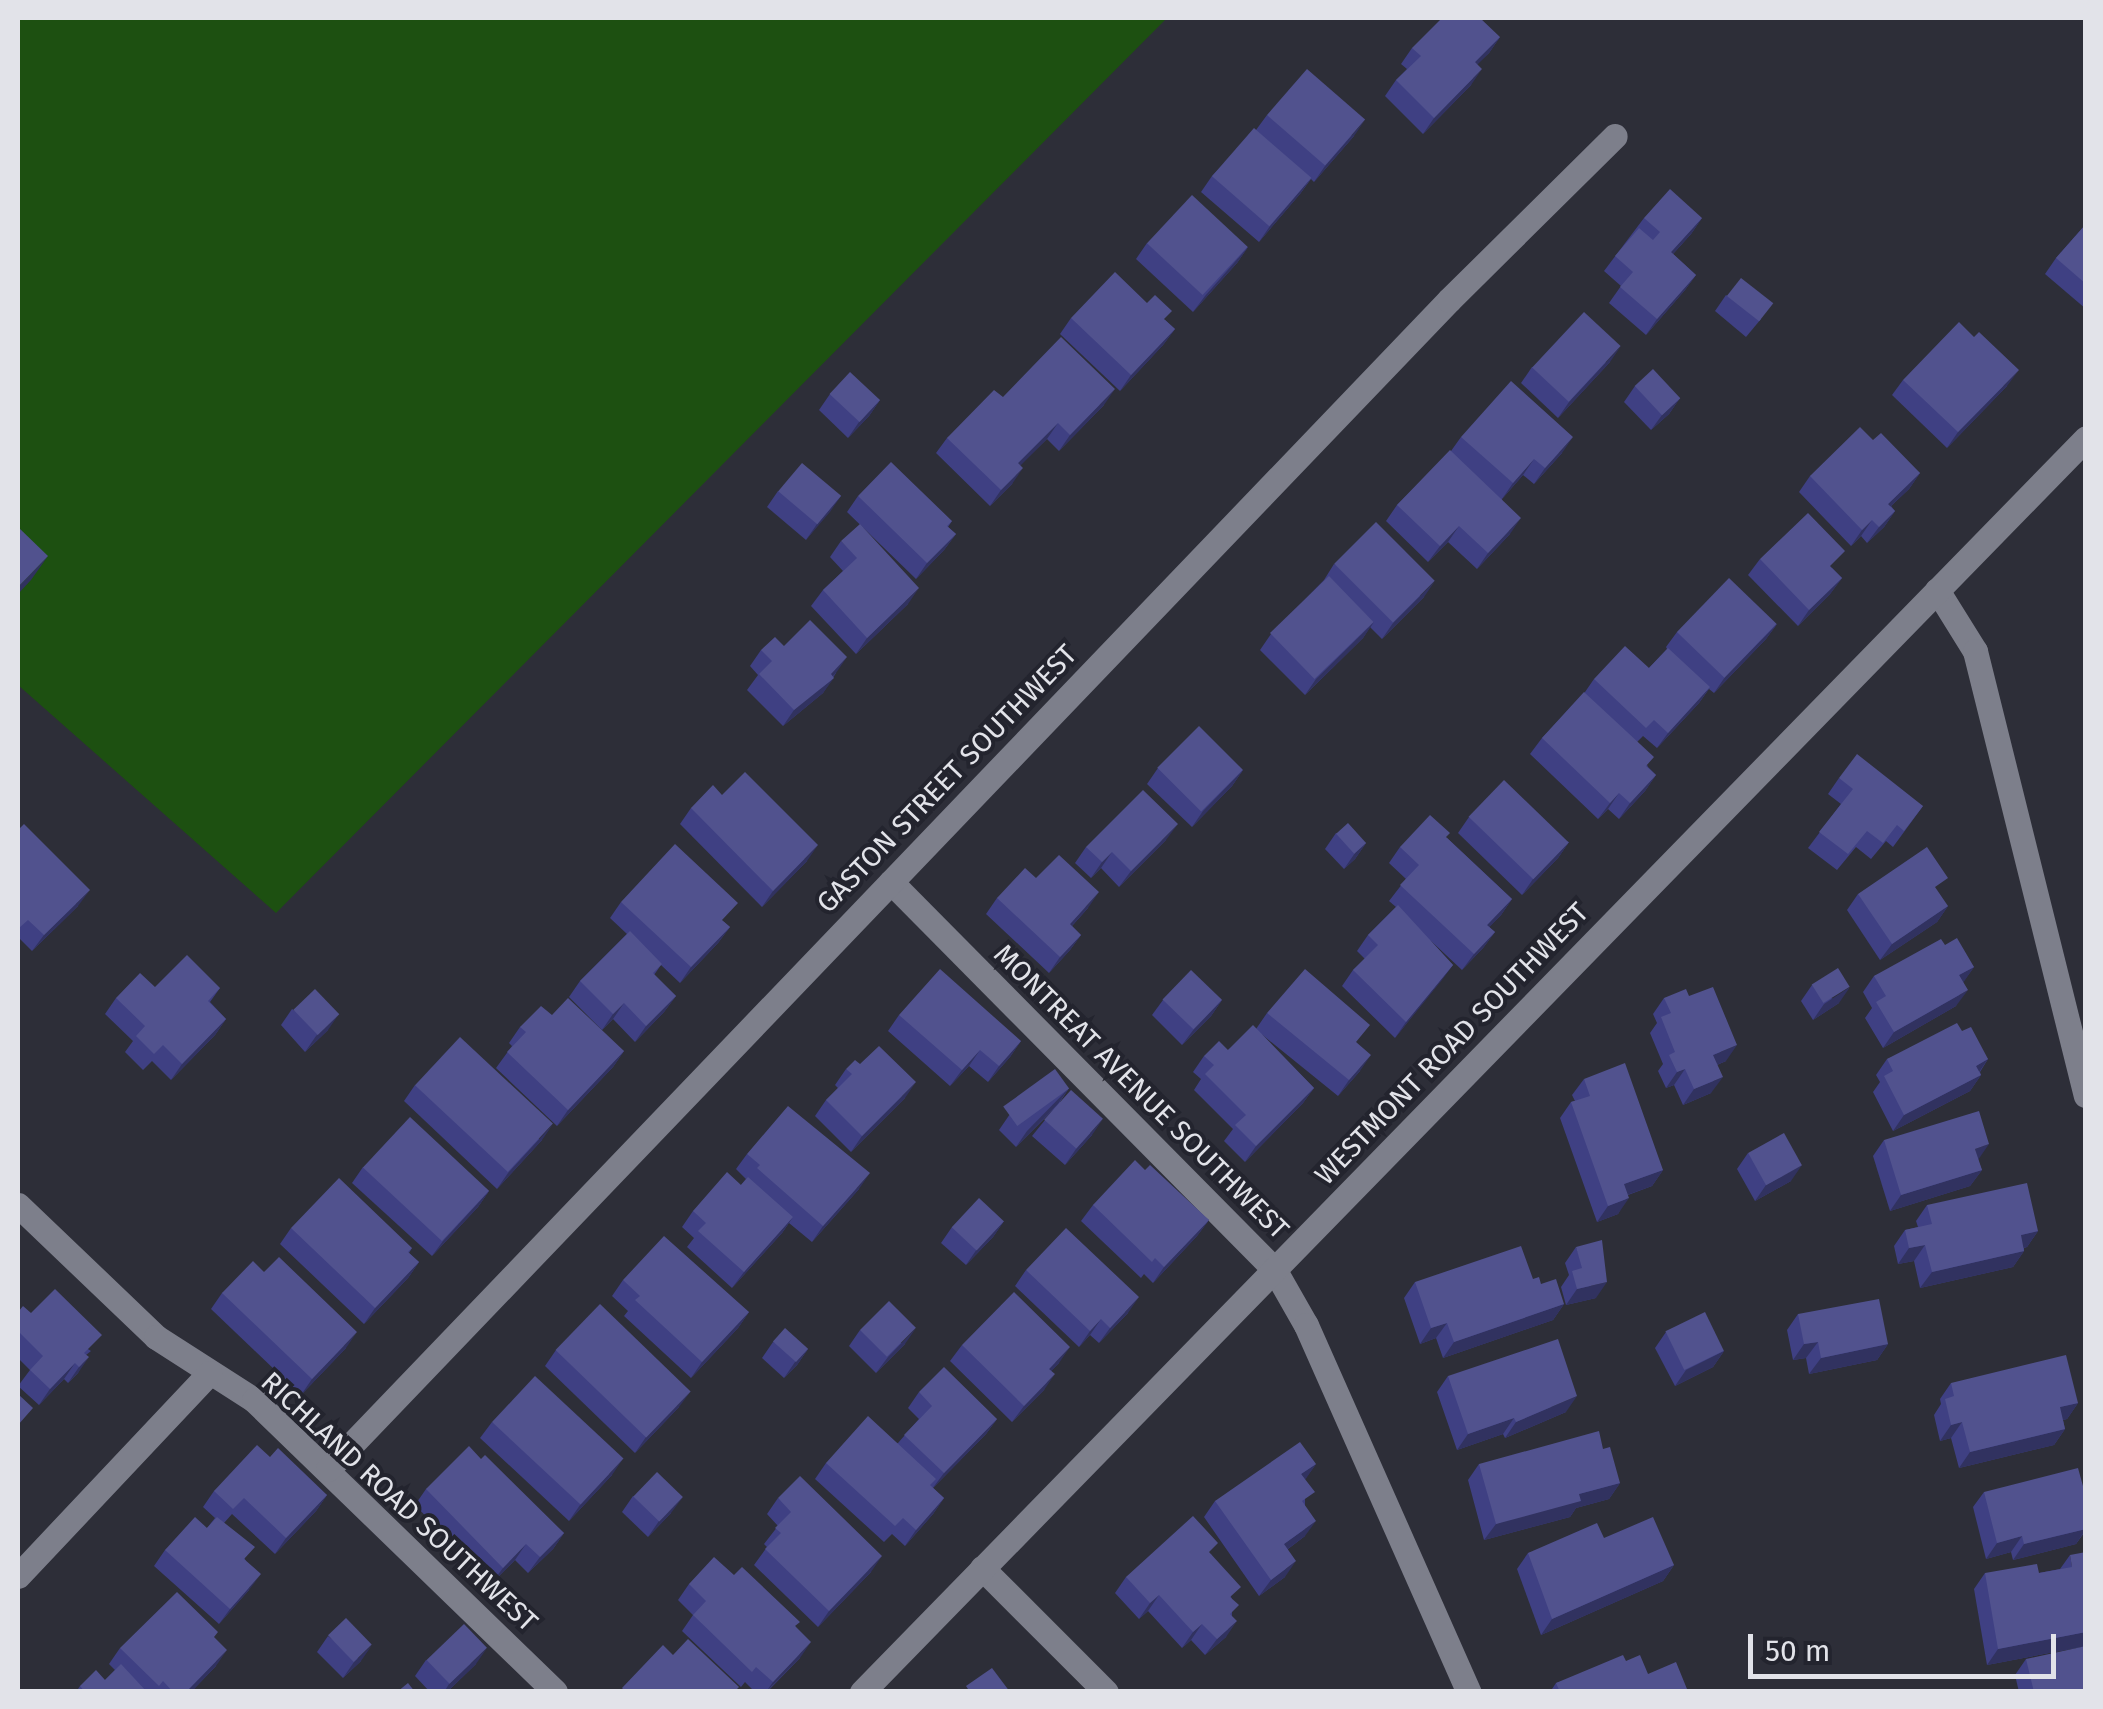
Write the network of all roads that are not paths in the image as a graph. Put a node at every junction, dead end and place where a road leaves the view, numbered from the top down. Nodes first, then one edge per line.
1 (1616, 136) dead end
2 (2086, 438) edge
3 (1938, 590) junction
4 (891, 882) junction
5 (2086, 1096) edge
6 (18, 1205) edge
7 (1274, 1269) junction
8 (208, 1373) junction
9 (328, 1469) junction
10 (982, 1568) junction
11 (18, 1576) edge
12 (555, 1692) edge
13 (862, 1692) edge
14 (1106, 1692) edge
15 (1469, 1692) edge

1 - 4 street, GASTON STREET SOUTHWEST
2 - 3 street, WESTMONT ROAD SOUTHWEST
3 - 5 street
3 - 7 street, WESTMONT ROAD SOUTHWEST
4 - 7 street, MONTREAT AVENUE SOUTHWEST
4 - 9 street, GASTON STREET SOUTHWEST
6 - 8 street, RICHLAND ROAD SOUTHWEST
7 - 10 street, WESTMONT ROAD SOUTHWEST
7 - 15 street, MONTREAT AVENUE SOUTHWEST
8 - 9 street, RICHLAND ROAD SOUTHWEST
8 - 11 street
9 - 12 street, RICHLAND ROAD SOUTHWEST
10 - 13 street, WESTMONT ROAD SOUTHWEST
10 - 14 street

